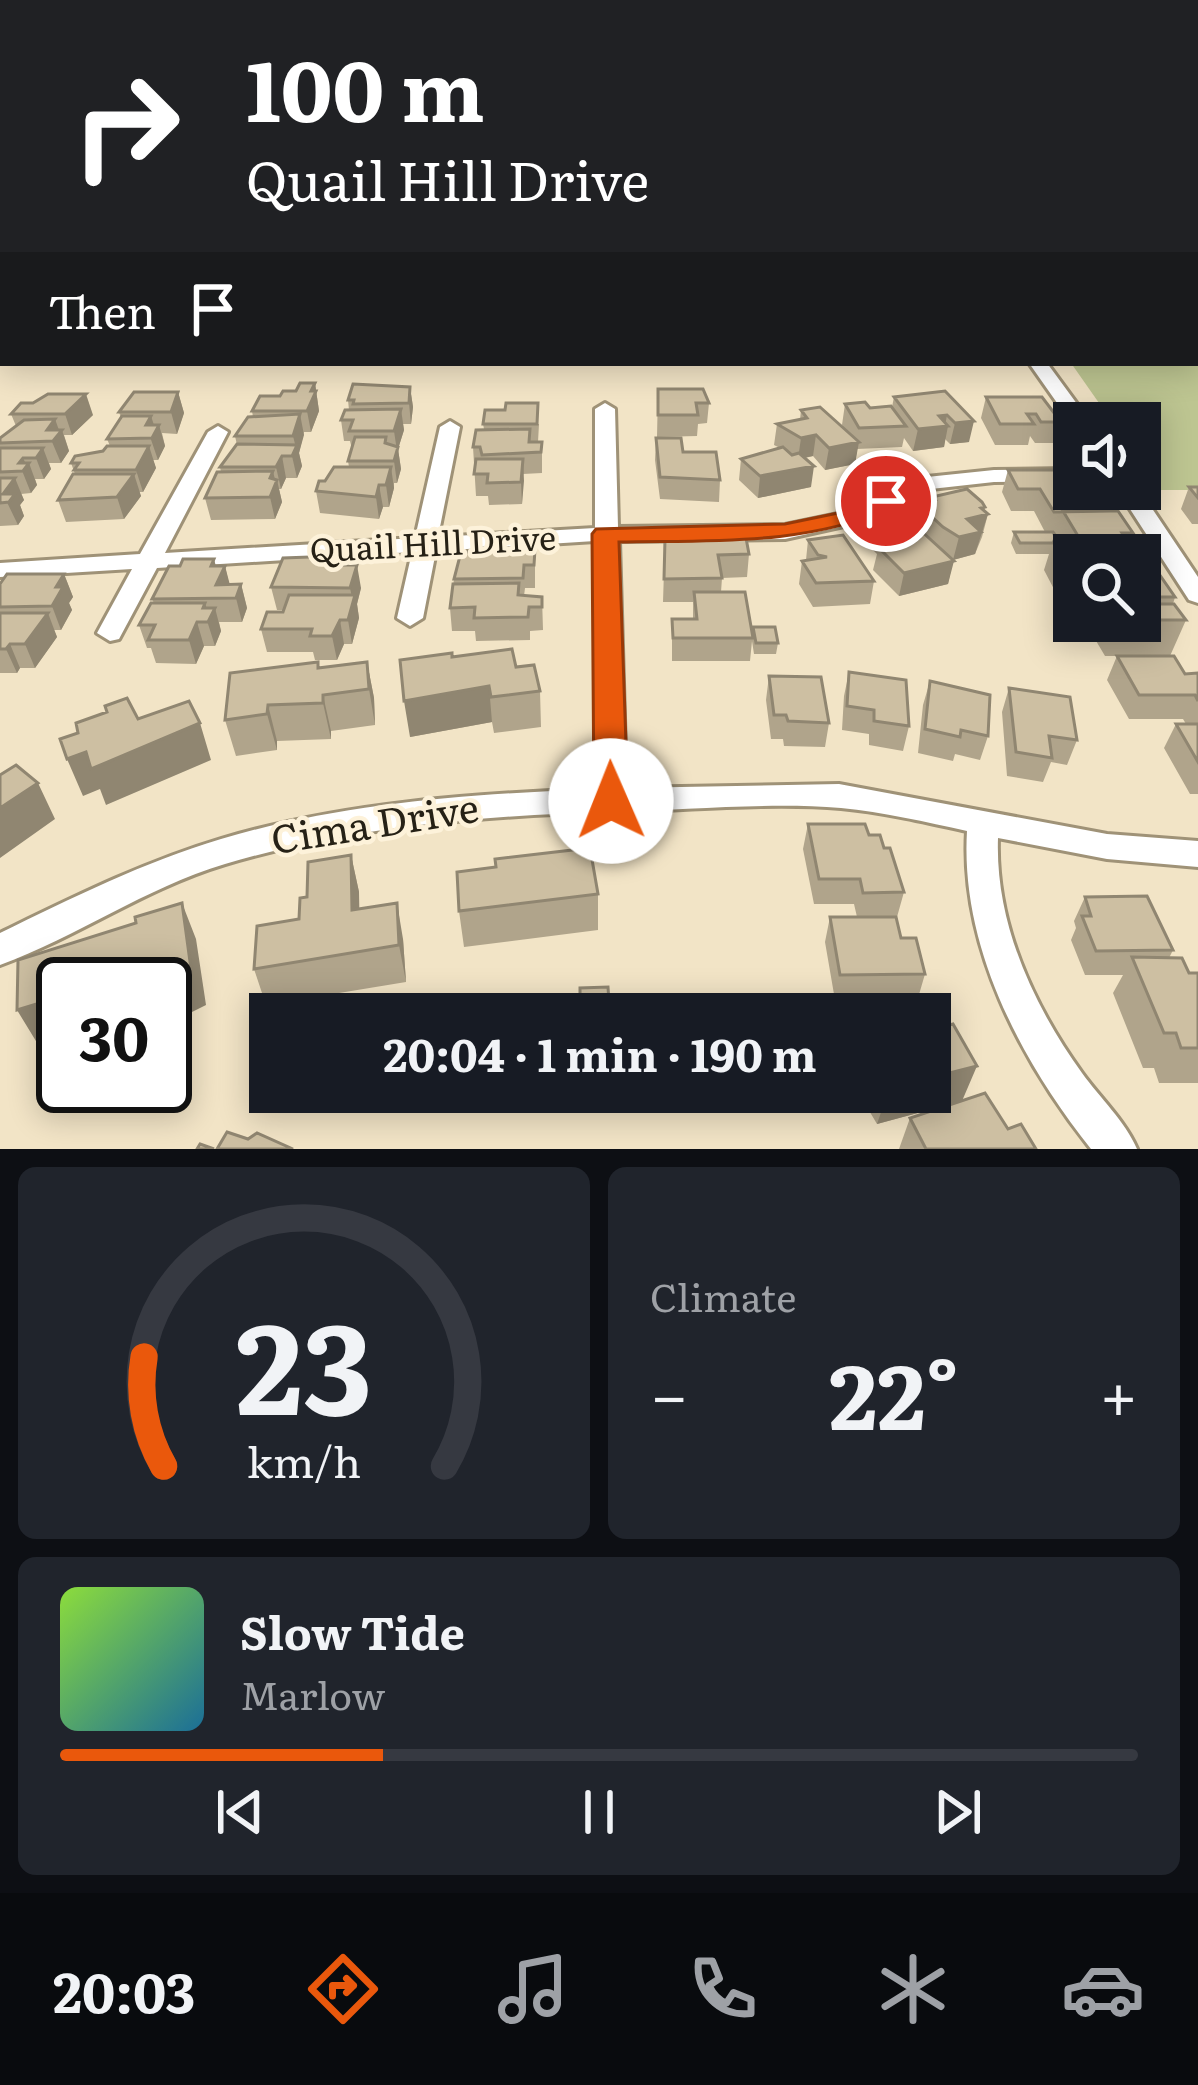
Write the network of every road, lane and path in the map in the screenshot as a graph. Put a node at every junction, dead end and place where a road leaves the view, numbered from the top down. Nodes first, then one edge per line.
1 (1040, 366) edge
2 (1067, 402) edge
3 (605, 409) dead end
4 (450, 427) dead end
5 (218, 432) dead end
6 (1053, 475) edge
7 (1142, 510) edge
8 (605, 534) junction
9 (425, 544) junction
10 (149, 561) junction
11 (0, 570) edge
12 (1198, 595) edge
13 (410, 618) dead end
14 (110, 633) dead end
15 (611, 801) junction
16 (982, 822) junction
17 (1198, 854) edge
18 (0, 950) edge
19 (1117, 1149) edge

1 - 2 street
3 - 8 street
4 - 9 street
5 - 10 street
6 - 8 street, Quail Hill Drive
7 - 12 street
8 - 9 street, Quail Hill Drive
8 - 15 street
9 - 10 street, Quail Hill Drive
9 - 13 street
10 - 11 street, Quail Hill Drive
10 - 14 street
15 - 16 street, Cima Drive
15 - 18 street, Cima Drive
16 - 17 street, Cima Drive
16 - 19 street

